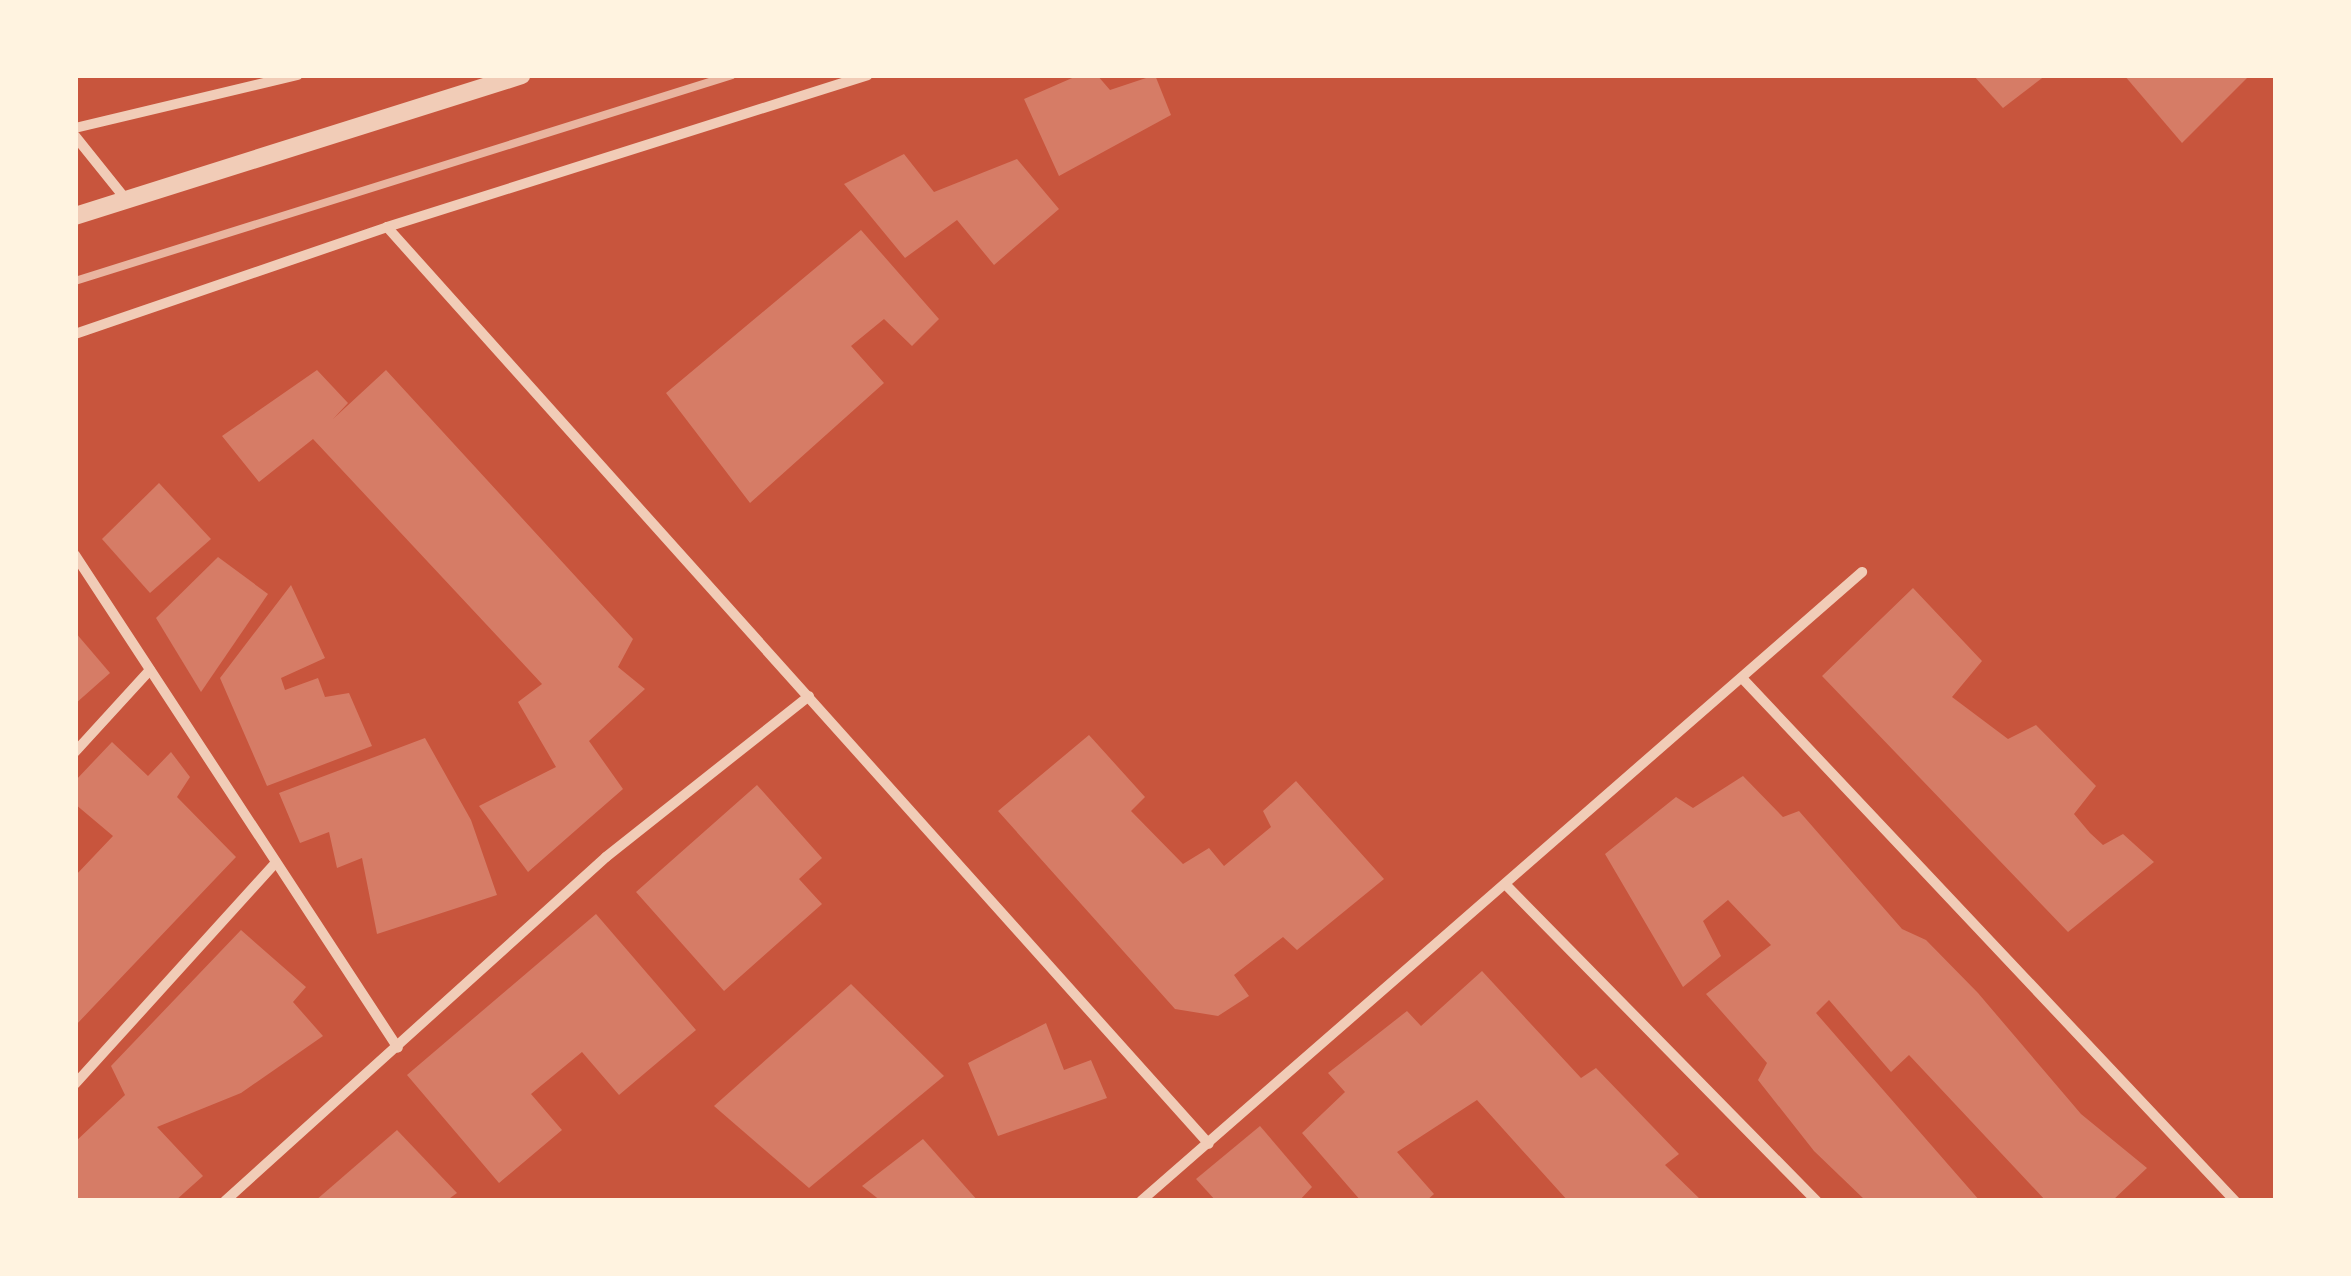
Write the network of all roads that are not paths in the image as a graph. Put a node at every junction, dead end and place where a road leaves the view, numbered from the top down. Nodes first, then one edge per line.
1 (298, 75) edge
2 (521, 75) edge
3 (868, 75) edge
4 (75, 128) edge
5 (75, 136) edge
6 (124, 197) junction
7 (75, 216) edge
8 (387, 227) junction
9 (75, 334) edge
10 (75, 555) edge
11 (1862, 572) dead end
12 (150, 670) junction
13 (1742, 678) junction
14 (809, 696) junction
15 (75, 752) edge
16 (276, 862) junction
17 (1508, 887) junction
18 (398, 1048) junction
19 (75, 1084) edge
20 (1209, 1144) junction
21 (225, 1201) edge
22 (1141, 1201) edge
23 (1817, 1201) edge
24 (2236, 1201) edge

1 - 4 street
2 - 6 street
3 - 8 street
5 - 6 street
6 - 7 street
8 - 9 street
8 - 14 street
10 - 12 street
11 - 13 street
12 - 15 street
12 - 16 street
13 - 17 street
13 - 24 street
14 - 18 street
14 - 20 street
16 - 18 street
16 - 19 street
17 - 20 street
17 - 23 street
18 - 21 street
20 - 22 street

